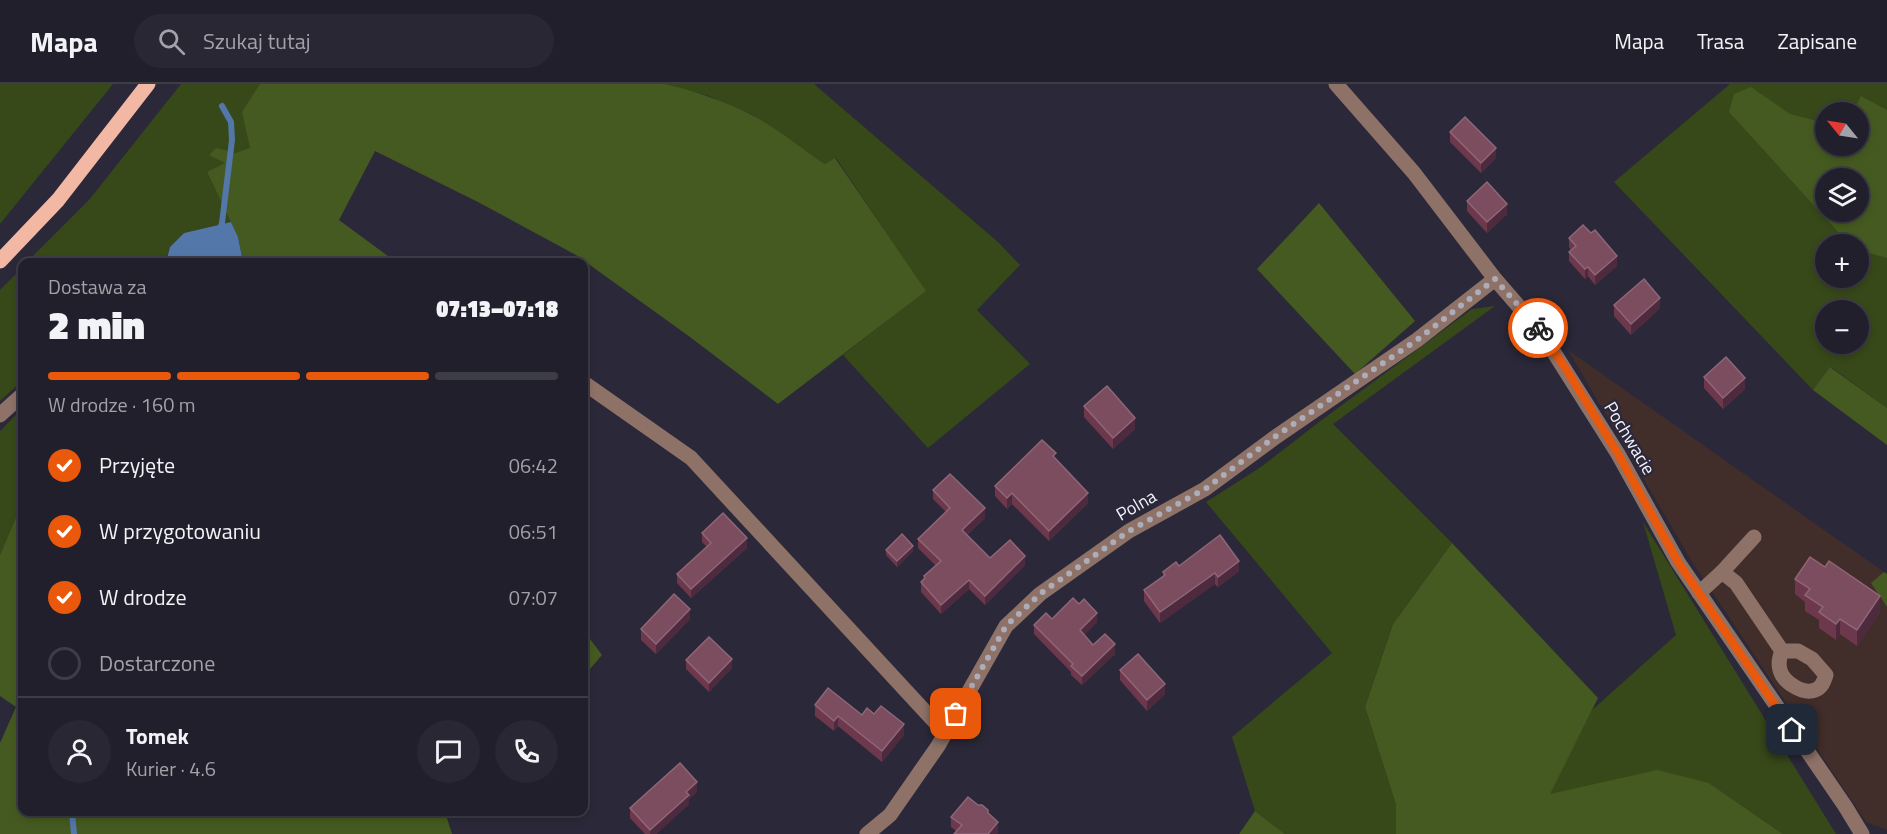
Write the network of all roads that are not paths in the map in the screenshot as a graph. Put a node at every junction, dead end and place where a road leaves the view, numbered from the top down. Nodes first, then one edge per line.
1 (148, 84) edge
2 (1336, 84) edge
3 (0, 261) edge
4 (1495, 279) junction
5 (588, 386) edge
6 (18, 399) edge
7 (0, 415) edge
8 (1754, 537) dead end
9 (1722, 572) junction
10 (1699, 593) junction
11 (1782, 651) dead end
12 (945, 733) junction
13 (867, 834) edge
14 (1862, 834) edge

1 - 3 main road
2 - 4 street, Pochwacie
4 - 10 street, Pochwacie
4 - 12 street, Polna
5 - 12 street
6 - 7 street
8 - 9 street
9 - 10 street
9 - 11 street
10 - 14 street, Pochwacie
12 - 13 street, Polna

